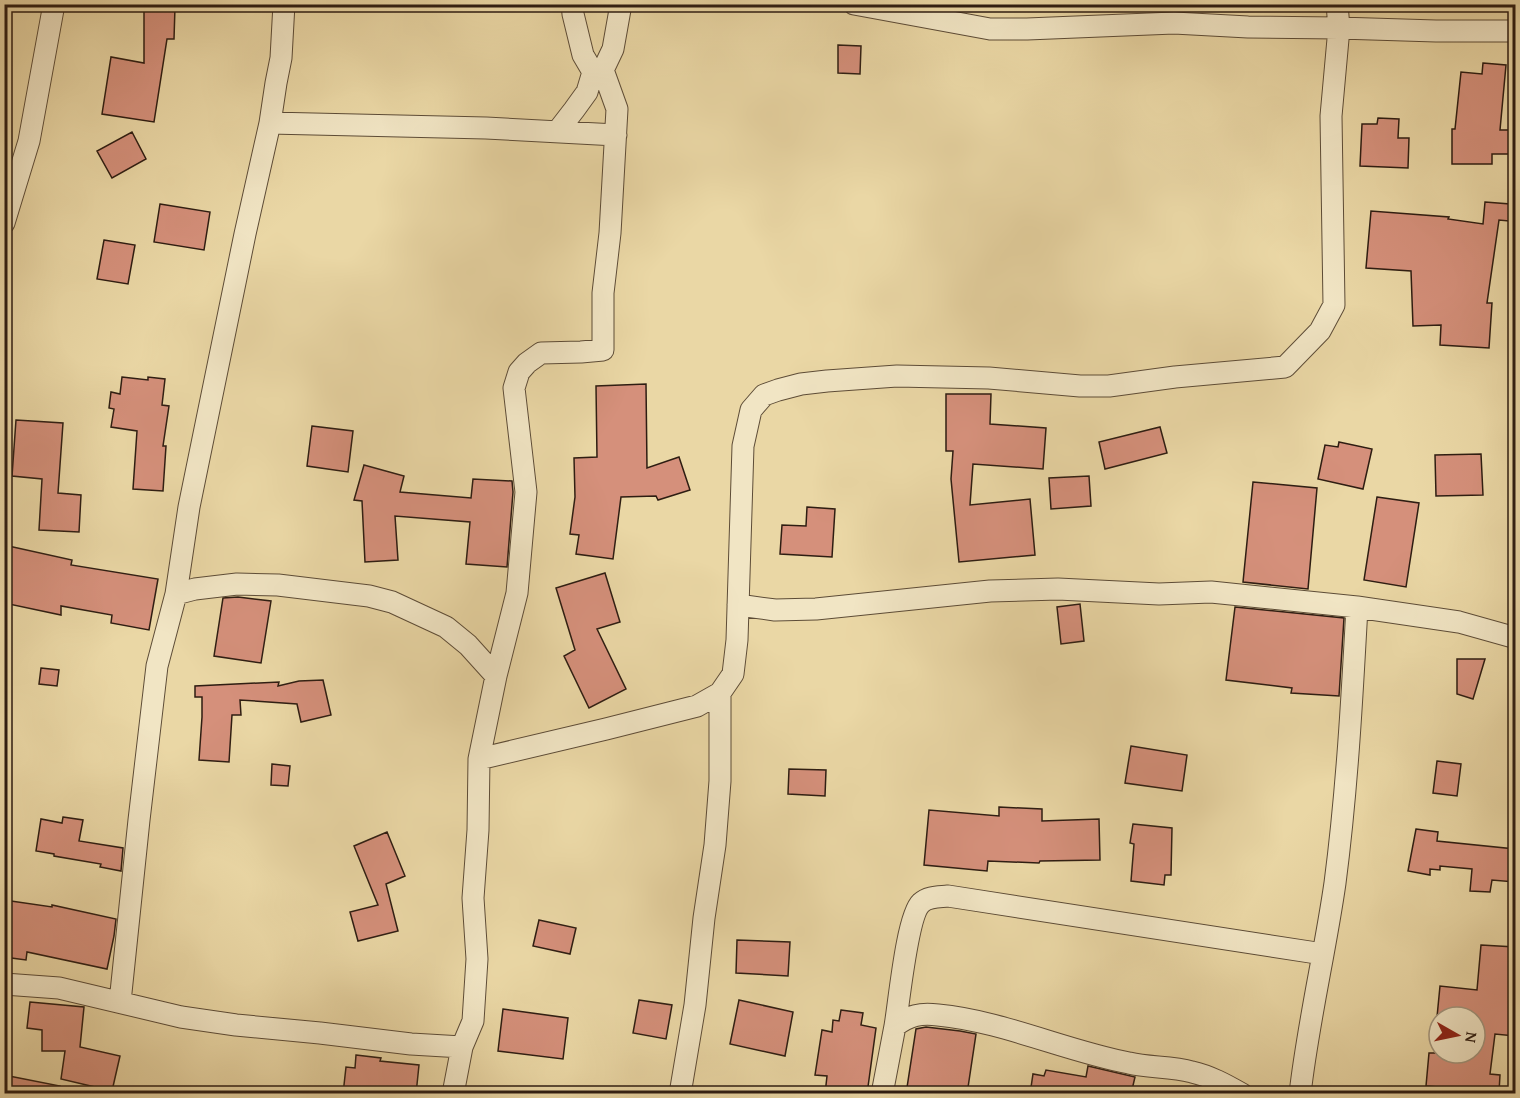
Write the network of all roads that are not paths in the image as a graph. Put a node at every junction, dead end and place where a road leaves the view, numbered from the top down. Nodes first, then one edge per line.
1 (54, 4) edge
2 (284, 4) edge
3 (572, 4) edge
4 (621, 4) edge
5 (854, 4) edge
6 (1337, 4) edge
7 (879, 7) edge
8 (1339, 28) junction
9 (1515, 31) edge
10 (598, 71) junction
11 (270, 123) junction
12 (557, 132) junction
13 (616, 135) junction
14 (4, 223) edge
15 (176, 594) junction
16 (738, 605) junction
17 (1357, 607) junction
18 (1515, 638) edge
19 (496, 676) junction
20 (720, 693) junction
21 (479, 759) junction
22 (1323, 954) junction
23 (4, 984) edge
24 (120, 1002) junction
25 (896, 1026) junction
26 (462, 1047) junction
27 (453, 1094) edge
28 (681, 1094) edge
29 (882, 1094) edge
30 (1242, 1094) edge
31 (1300, 1094) edge

1 - 14 street
2 - 11 street
3 - 10 street
4 - 10 street
5 - 7 street
6 - 8 street
7 - 8 street
8 - 9 street
8 - 16 street
10 - 12 street
10 - 13 street
11 - 12 street
11 - 15 street
12 - 13 street
13 - 19 street
15 - 19 street
15 - 24 street
16 - 17 street
16 - 20 street
17 - 18 street
17 - 22 street
19 - 21 street
20 - 21 street
20 - 28 street
21 - 26 street
22 - 25 street
22 - 31 street
23 - 24 street
24 - 26 street
25 - 29 street
25 - 30 street
26 - 27 street

